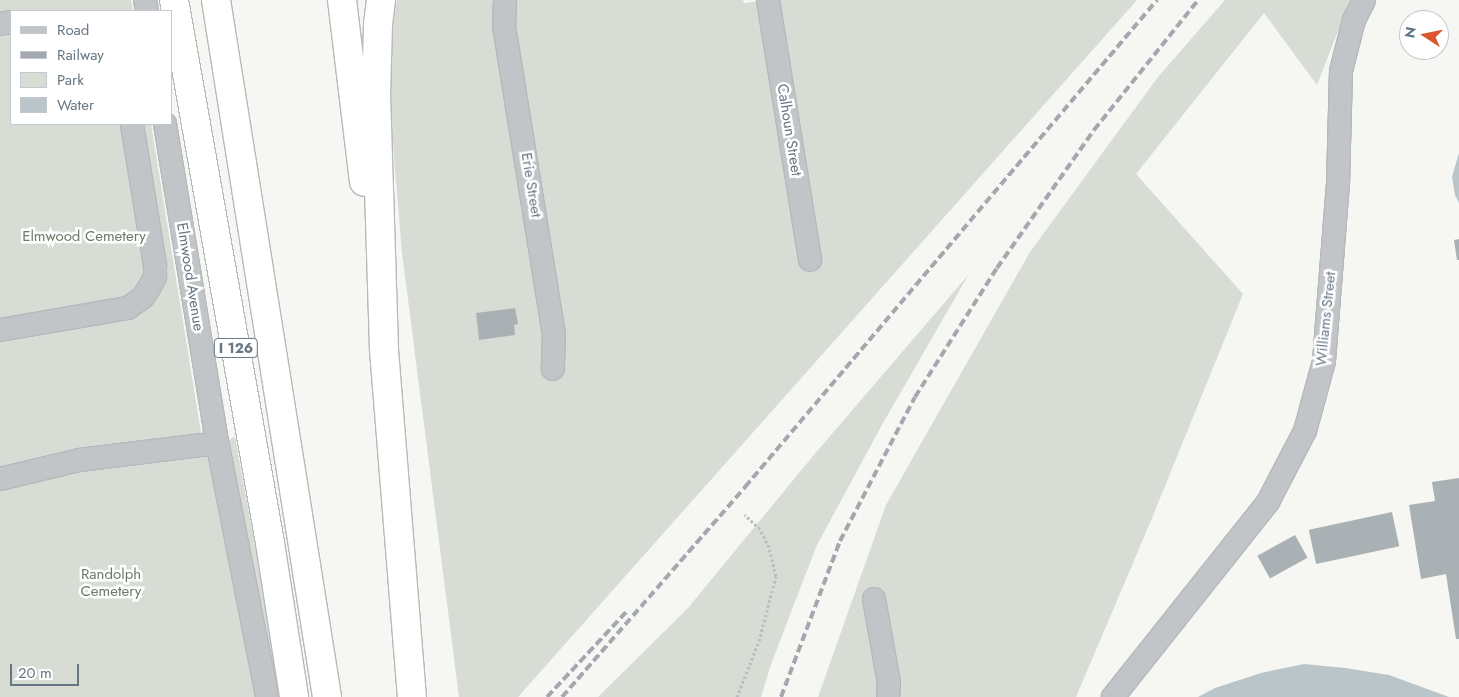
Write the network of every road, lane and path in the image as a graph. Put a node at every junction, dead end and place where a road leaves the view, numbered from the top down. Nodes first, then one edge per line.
1 (174, 0) edge
2 (216, 0) edge
3 (342, 0) edge
4 (382, 0) edge
5 (768, 0) edge
6 (1364, 0) edge
7 (504, 1) edge
8 (132, 125) edge
9 (165, 125) edge
10 (810, 260) dead end
11 (0, 330) edge
12 (384, 350) junction
13 (553, 369) dead end
14 (216, 437) junction
15 (0, 479) edge
16 (745, 515) dead end
17 (874, 599) dead end
18 (267, 697) edge
19 (294, 697) edge
20 (327, 697) edge
21 (412, 697) edge
22 (737, 697) edge
23 (888, 697) edge
24 (1113, 697) edge

1 - 19 highway, I 126
2 - 20 highway
3 - 12 highway
4 - 12 highway
5 - 10 street, Calhoun Street
6 - 24 street, Williams Street
7 - 13 street, Erie Street
8 - 11 street
9 - 14 street, Elmwood Avenue
12 - 21 highway
14 - 15 street
14 - 18 street, Elmwood Avenue
16 - 22 path
17 - 23 street

